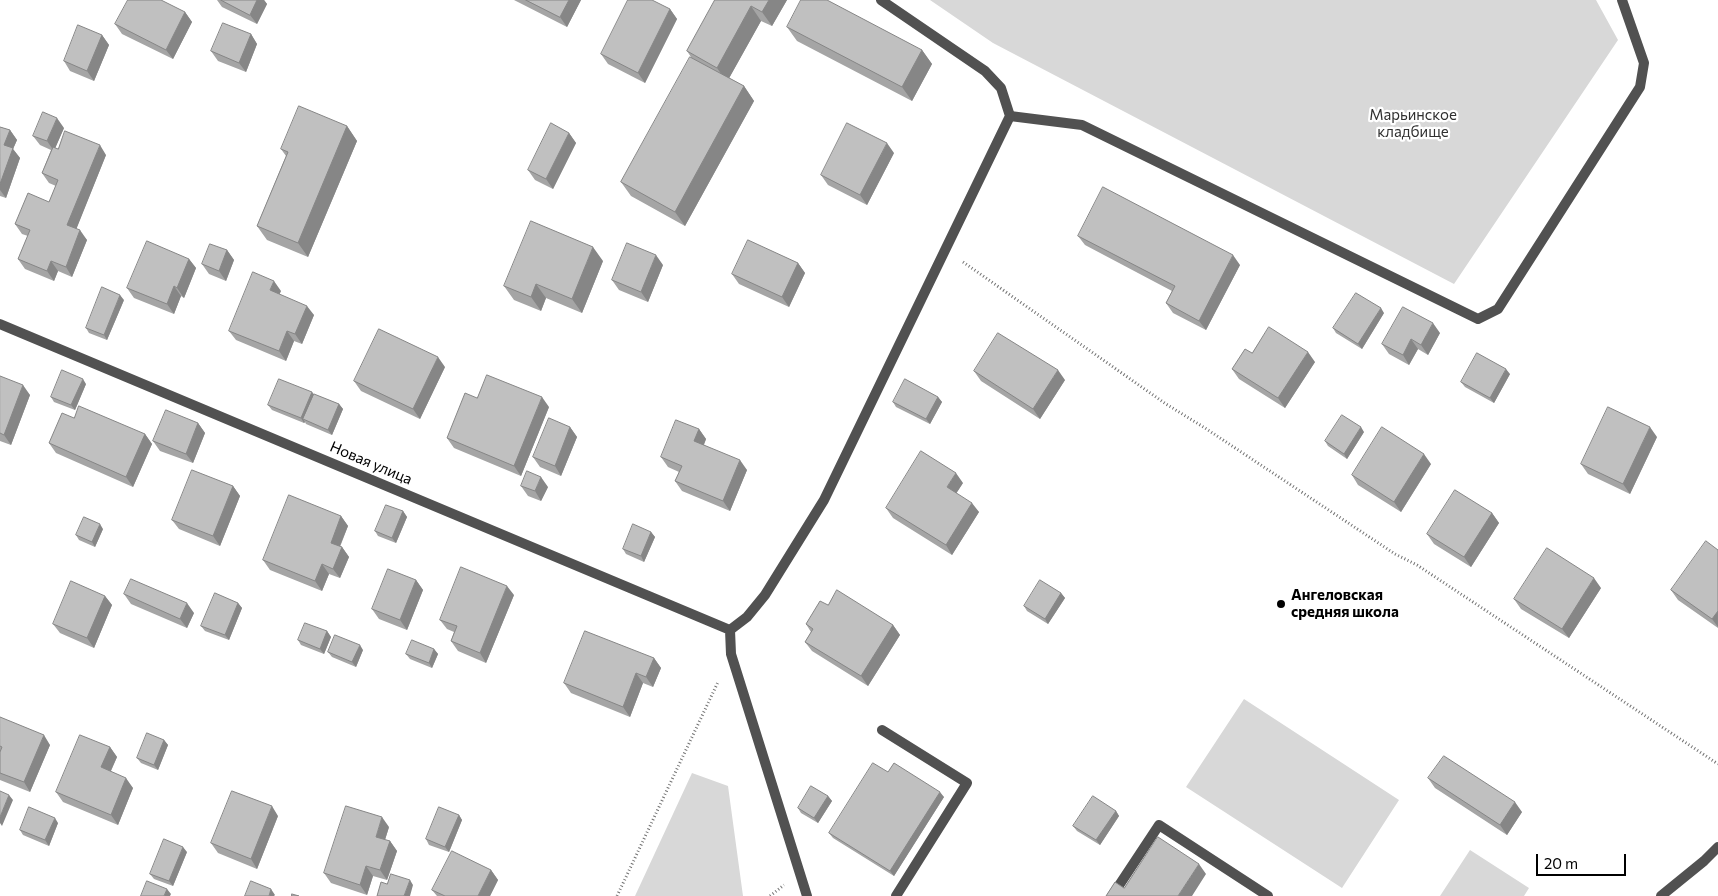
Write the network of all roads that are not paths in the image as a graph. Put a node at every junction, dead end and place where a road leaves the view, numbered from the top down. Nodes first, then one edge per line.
1 (881, 0) edge
2 (1622, 0) edge
3 (1010, 116) junction
4 (0, 324) edge
5 (730, 630) junction
6 (882, 730) dead end
7 (1718, 847) edge
8 (807, 896) edge
9 (896, 896) edge
10 (1112, 896) edge
11 (1268, 896) edge
12 (1661, 896) edge

1 - 3 street
2 - 3 street
3 - 5 street
4 - 5 street, Новая улица
5 - 8 street
6 - 9 street
7 - 12 street
10 - 11 street

